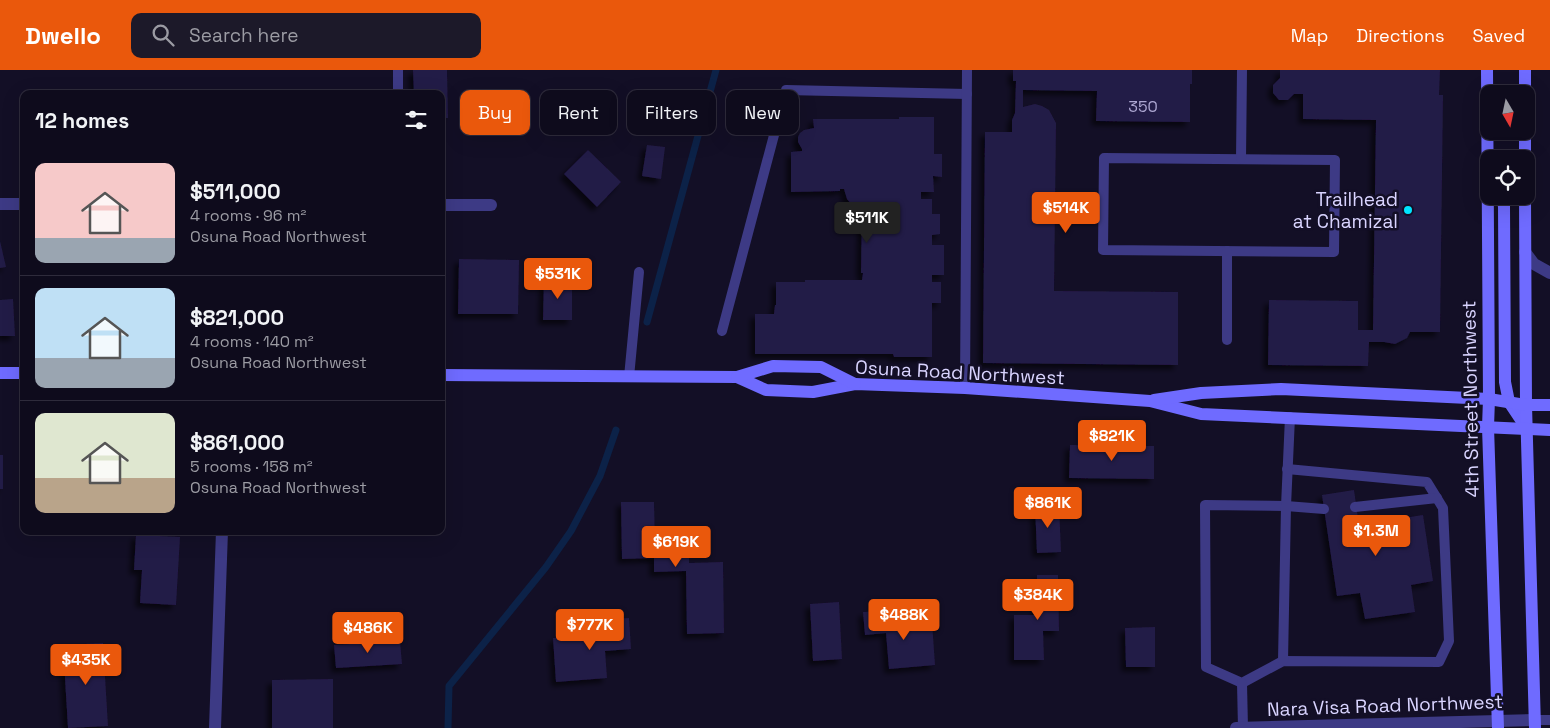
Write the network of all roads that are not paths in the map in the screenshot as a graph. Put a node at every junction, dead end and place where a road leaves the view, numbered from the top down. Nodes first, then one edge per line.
1 (398, 70) edge
2 (967, 70) edge
3 (1242, 70) edge
4 (1487, 70) edge
5 (1525, 70) edge
6 (1487, 85) edge
7 (1525, 85) edge
8 (398, 90) edge
9 (966, 94) junction
10 (1487, 140) edge
11 (1241, 159) junction
12 (0, 204) edge
13 (20, 204) edge
14 (445, 205) edge
15 (490, 205) dead end
16 (1504, 205) edge
17 (1525, 205) edge
18 (1227, 251) junction
19 (1525, 252) junction
20 (638, 272) dead end
21 (1550, 272) edge
22 (722, 331) dead end
23 (1227, 340) dead end
24 (0, 373) edge
25 (20, 373) edge
26 (445, 375) edge
27 (629, 377) junction
28 (737, 377) junction
29 (855, 384) junction
30 (964, 388) junction
31 (1489, 399) junction
32 (1150, 401) junction
33 (1509, 402) junction
34 (1526, 405) junction
35 (1550, 405) edge
36 (1290, 417) junction
37 (1488, 427) junction
38 (1527, 429) junction
39 (1550, 430) edge
40 (1287, 469) junction
41 (1437, 498) junction
42 (1286, 506) junction
43 (1356, 507) dead end
44 (1324, 509) dead end
45 (222, 535) edge
46 (1283, 661) junction
47 (1242, 683) junction
48 (1550, 720) edge
49 (1498, 724) edge
50 (1535, 724) edge
51 (1348, 726) edge
52 (215, 728) edge
53 (1236, 728) edge
54 (1243, 728) edge

1 - 8 lane
2 - 9 lane
3 - 11 lane
4 - 6 main road, 4th Street Northwest
5 - 7 main road
9 - 22 lane
9 - 30 lane
10 - 31 main road, 4th Street Northwest
11 - 18 lane
11 - 18 lane
12 - 13 street
14 - 15 street
16 - 33 main road
17 - 19 main road
18 - 23 lane
19 - 21 street
19 - 34 main road
20 - 27 lane
24 - 25 main road
26 - 27 main road, Osuna Road Northwest
27 - 28 main road, Osuna Road Northwest
28 - 29 main road, Osuna Road Northwest
28 - 29 main road
29 - 30 main road, Osuna Road Northwest
30 - 32 main road, Osuna Road Northwest
31 - 32 main road, Osuna Road Northwest
31 - 33 main road, Osuna Road Northwest
31 - 37 main road, 4th Street Northwest
32 - 36 main road, Osuna Road Northwest
33 - 34 main road, Osuna Road Northwest
33 - 38 main road
34 - 35 main road, Osuna Road Northwest
34 - 38 main road
36 - 37 main road, Osuna Road Northwest
36 - 40 lane
37 - 38 main road, Osuna Road Northwest
37 - 49 main road, 4th Street Northwest
38 - 39 main road, Osuna Road Northwest
38 - 50 main road
40 - 41 lane
40 - 42 lane
41 - 43 lane
41 - 46 lane
42 - 44 lane
42 - 46 lane
42 - 47 lane
45 - 52 street
46 - 47 lane
47 - 54 lane
48 - 50 lane
49 - 50 street, Nara Visa Road Northwest
49 - 51 street, Nara Visa Road Northwest
51 - 54 street, Nara Visa Road Northwest
53 - 54 street, Nara Visa Road Northwest

